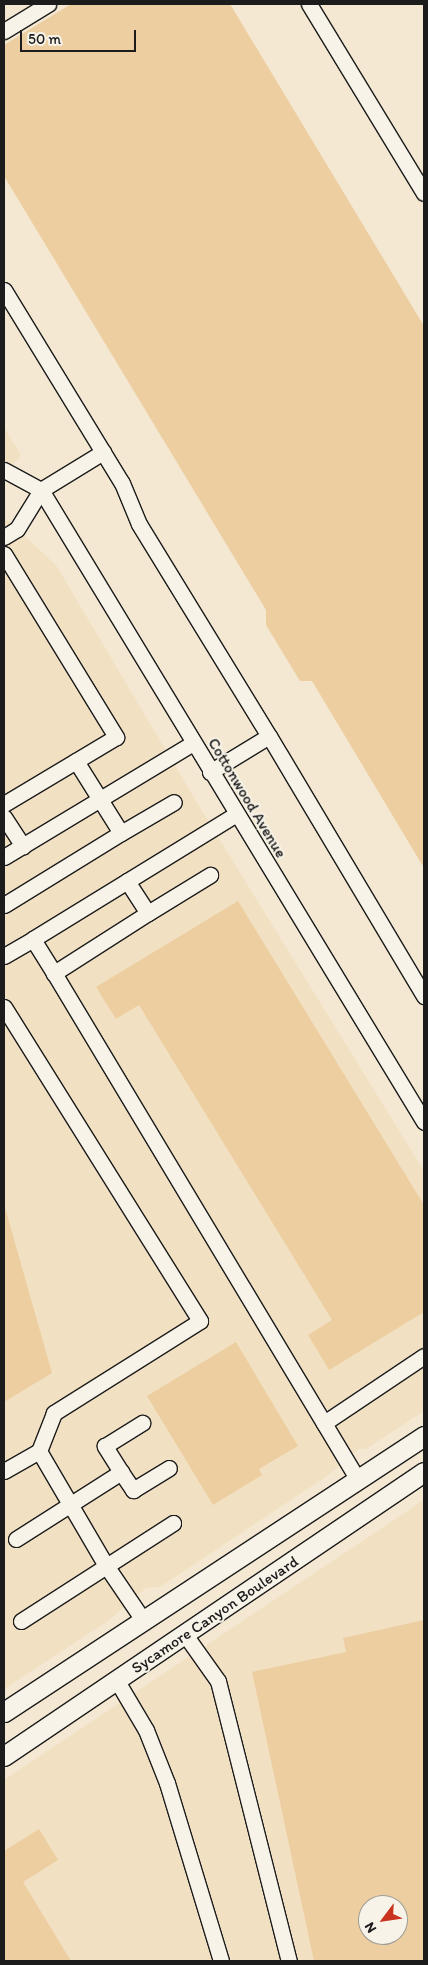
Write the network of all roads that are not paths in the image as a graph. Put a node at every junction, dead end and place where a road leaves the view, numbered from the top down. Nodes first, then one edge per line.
1 (48, 4) edge
2 (309, 4) edge
3 (4, 32) edge
4 (424, 193) edge
5 (4, 290) edge
6 (103, 452) junction
7 (4, 470) edge
8 (41, 490) junction
9 (4, 537) edge
10 (4, 554) edge
11 (269, 736) junction
12 (193, 743) junction
13 (76, 761) junction
14 (210, 772) junction
15 (100, 799) junction
16 (174, 802) dead end
17 (4, 804) edge
18 (236, 814) junction
19 (4, 817) edge
20 (121, 833) junction
21 (22, 846) junction
22 (4, 857) edge
23 (210, 876) dead end
24 (127, 881) junction
25 (4, 905) edge
26 (148, 913) junction
27 (33, 939) junction
28 (4, 956) edge
29 (54, 973) junction
30 (424, 996) edge
31 (4, 1007) edge
32 (424, 1122) edge
33 (424, 1356) edge
34 (142, 1423) dead end
35 (324, 1423) junction
36 (424, 1436) edge
37 (38, 1450) junction
38 (169, 1468) dead end
39 (4, 1472) edge
40 (122, 1472) junction
41 (424, 1472) edge
42 (358, 1480) junction
43 (70, 1504) junction
44 (173, 1523) dead end
45 (16, 1539) dead end
46 (105, 1564) junction
47 (143, 1620) junction
48 (22, 1621) dead end
49 (186, 1636) junction
50 (117, 1681) junction
51 (4, 1712) edge
52 (4, 1756) edge
53 (220, 1961) edge
54 (289, 1961) edge

1 - 3 street
2 - 4 street
5 - 6 street
6 - 8 street
6 - 11 street
7 - 8 street
8 - 9 street
8 - 12 street, Cottonwood Avenue
10 - 13 street
11 - 14 street
11 - 30 street
12 - 14 street, Cottonwood Avenue
12 - 15 street
13 - 15 street
13 - 17 street
14 - 18 street, Cottonwood Avenue
15 - 20 street
15 - 21 street
16 - 20 street
18 - 24 street
18 - 32 street, Cottonwood Avenue
19 - 21 street
20 - 25 street
21 - 22 street
23 - 26 street
24 - 26 street
24 - 27 street
26 - 29 street
27 - 28 street
27 - 29 street
29 - 35 street
31 - 37 street
33 - 35 street
34 - 40 street
35 - 42 street
36 - 42 main road, Sycamore Canyon Boulevard
37 - 39 street
37 - 43 street
38 - 40 street
40 - 43 street
41 - 49 main road, Sycamore Canyon Boulevard
42 - 47 main road, Sycamore Canyon Boulevard
43 - 45 street
43 - 46 street
44 - 46 street
46 - 47 street
46 - 48 street
47 - 51 main road, Sycamore Canyon Boulevard
49 - 50 main road, Sycamore Canyon Boulevard
49 - 54 street
50 - 52 main road, Sycamore Canyon Boulevard
50 - 53 street

